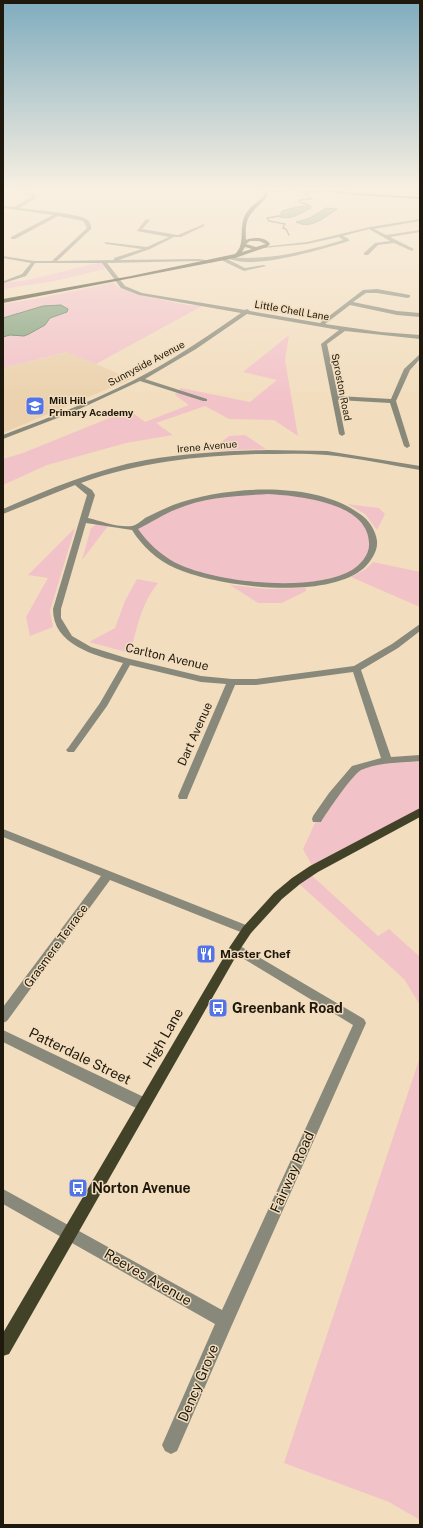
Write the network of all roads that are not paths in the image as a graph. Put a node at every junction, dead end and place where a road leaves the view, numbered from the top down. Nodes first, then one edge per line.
1 (24, 260) edge
2 (186, 260) edge
3 (201, 260) edge
4 (217, 260) edge
5 (225, 260) edge
6 (34, 262) junction
7 (53, 262) joint
8 (104, 262) junction
9 (113, 262) joint
10 (210, 262) junction
11 (264, 266) dead end
12 (117, 281) junction
13 (6, 282) dead end
14 (408, 296) dead end
15 (3, 301) edge
16 (349, 303) junction
17 (247, 311) junction
18 (420, 315) edge
19 (322, 324) junction
20 (344, 329) junction
21 (420, 337) edge
22 (420, 356) edge
23 (140, 379) junction
24 (335, 398) junction
25 (205, 400) dead end
26 (393, 401) junction
27 (342, 434) dead end
28 (3, 437) edge
29 (408, 446) dead end
30 (420, 468) edge
31 (76, 482) junction
32 (3, 512) edge
33 (84, 520) junction
34 (134, 528) junction
35 (420, 627) edge
36 (128, 661) junction
37 (356, 669) junction
38 (232, 682) junction
39 (70, 750) dead end
40 (420, 758) edge
41 (387, 760) junction
42 (183, 796) dead end
43 (420, 812) edge
44 (317, 819) dead end
45 (3, 833) edge
46 (108, 874) junction
47 (247, 930) junction
48 (235, 948) junction
49 (3, 1017) edge
50 (3, 1036) edge
51 (143, 1104) junction
52 (3, 1196) edge
53 (71, 1233) junction
54 (225, 1320) junction
55 (3, 1348) edge
56 (171, 1445) dead end

1 - 6 street
2 - 9 street
3 - 10 street
4 - 10 main road
5 - 11 street
6 - 7 street
6 - 13 street
7 - 8 street
8 - 9 street
8 - 12 street, Little Chell Lane
10 - 12 main road
12 - 15 main road
12 - 17 street, Little Chell Lane
14 - 16 street
16 - 18 street
16 - 19 street
17 - 19 street, Little Chell Lane
17 - 23 street, Sunnyside Avenue
19 - 20 street, Little Chell Lane
20 - 21 street, Little Chell Lane
20 - 24 street, Sproston Road
22 - 26 street
23 - 25 street
23 - 28 street, Sunnyside Avenue
24 - 26 street
24 - 27 street, Sproston Road
26 - 29 street
30 - 31 street, Irene Avenue
31 - 32 street, Irene Avenue
31 - 33 street, Carlton Avenue
33 - 34 street
33 - 36 street, Carlton Avenue
34 - 34 street
35 - 37 street, Carlton Avenue
36 - 38 street, Carlton Avenue
36 - 39 street
37 - 38 street, Carlton Avenue
37 - 41 street
38 - 42 street, Dart Avenue
40 - 41 street
41 - 44 street
43 - 47 main road, High Lane
45 - 46 street
46 - 47 street
46 - 49 street, Grasmere Terrace
47 - 48 main road, High Lane
48 - 51 main road, High Lane
48 - 54 street, Fairway Road
50 - 51 street, Patterdale Street
51 - 53 main road, High Lane
52 - 53 street
53 - 54 street, Reeves Avenue
53 - 55 main road, High Lane
54 - 56 street, Dency Grove

